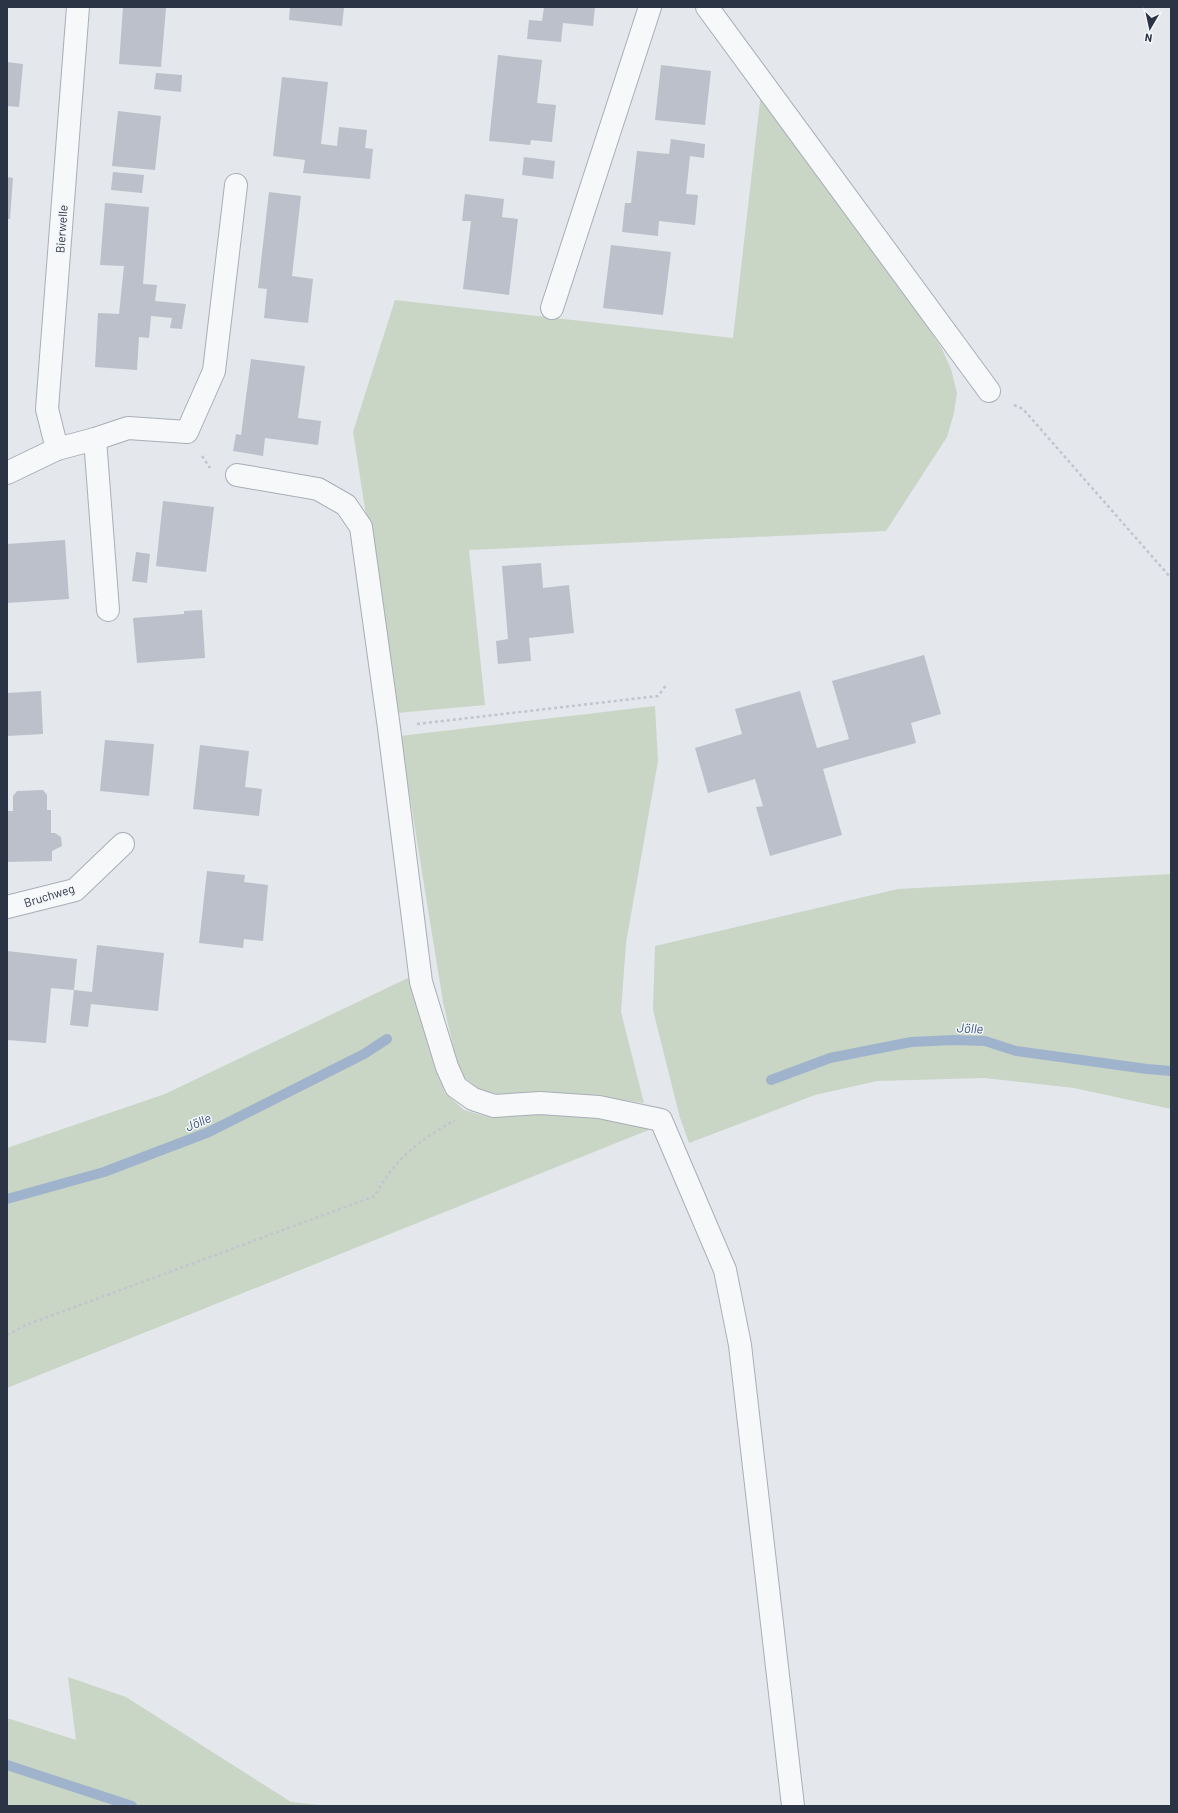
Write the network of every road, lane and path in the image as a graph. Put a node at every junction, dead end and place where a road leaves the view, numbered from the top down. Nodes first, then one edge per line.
1 (78, 7) edge
2 (650, 7) edge
3 (710, 11) edge
4 (236, 185) dead end
5 (552, 308) dead end
6 (989, 391) joint
7 (187, 432) junction
8 (95, 439) junction
9 (57, 449) junction
10 (7, 473) edge
11 (237, 475) joint
12 (1171, 578) edge
13 (108, 610) dead end
14 (667, 684) dead end
15 (389, 728) junction
16 (123, 844) dead end
17 (7, 908) edge
18 (472, 1099) junction
19 (7, 1336) edge
20 (793, 1806) edge

1 - 9 street, Bierwelle
2 - 5 street
3 - 6 street
4 - 7 street
6 - 12 path
7 - 8 street
7 - 11 path
8 - 9 street
8 - 13 street
9 - 10 street
11 - 15 street
14 - 15 path
15 - 18 street
16 - 17 street, Bruchweg
18 - 19 path
18 - 20 street

